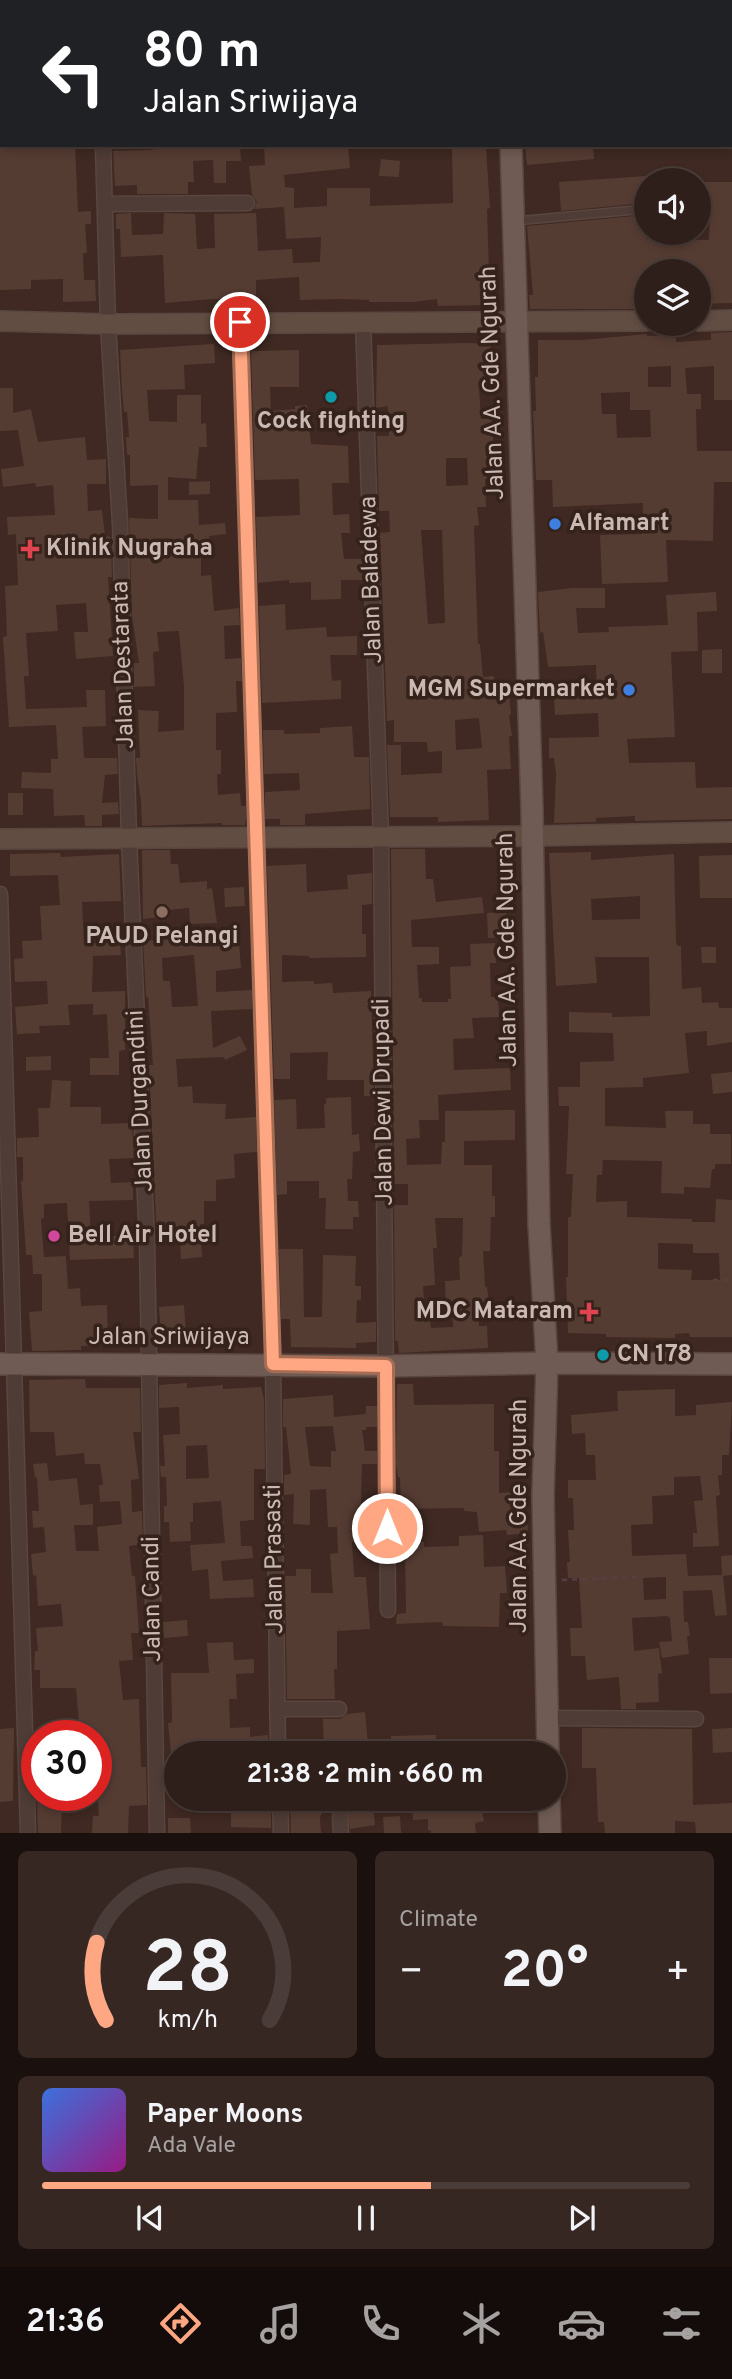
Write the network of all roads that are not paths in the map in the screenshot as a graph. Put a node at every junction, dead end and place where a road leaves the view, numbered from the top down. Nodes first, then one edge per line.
1 (103, 147) edge
2 (511, 147) edge
3 (247, 203) dead end
4 (105, 204) junction
5 (634, 210) edge
6 (514, 221) junction
7 (732, 320) edge
8 (0, 321) edge
9 (634, 321) edge
10 (711, 321) edge
11 (240, 322) junction
12 (363, 322) junction
13 (517, 323) junction
14 (108, 324) junction
15 (732, 832) edge
16 (533, 836) junction
17 (381, 837) junction
18 (258, 838) junction
19 (0, 839) edge
20 (129, 839) junction
21 (0, 894) edge
22 (547, 1363) junction
23 (7, 1364) edge
24 (149, 1364) junction
25 (273, 1364) junction
26 (732, 1364) edge
27 (386, 1366) junction
28 (388, 1609) dead end
29 (277, 1709) junction
30 (339, 1709) dead end
31 (547, 1718) junction
32 (696, 1719) dead end
33 (278, 1741) edge
34 (548, 1741) edge
35 (280, 1811) edge
36 (549, 1811) edge
37 (340, 1817) dead end
38 (28, 1833) edge
39 (157, 1833) edge
40 (281, 1833) edge
41 (341, 1833) edge
42 (550, 1833) edge

1 - 4 street, Jalan Destarata
2 - 6 main road, Jalan AA. Gde Ngurah
3 - 4 street
4 - 14 street, Jalan Destarata
5 - 6 lane
6 - 13 main road, Jalan AA. Gde Ngurah
7 - 10 street
8 - 14 street
9 - 13 street
11 - 12 street
11 - 14 street
11 - 18 street, Jalan Prasasti
12 - 13 street
12 - 17 street, Jalan Baladewa
13 - 16 main road, Jalan AA. Gde Ngurah
14 - 20 street, Jalan Destarata
15 - 16 street
16 - 17 street
16 - 22 main road, Jalan AA. Gde Ngurah
17 - 18 street
17 - 27 street, Jalan Dewi Drupadi
18 - 20 street
18 - 25 street, Jalan Prasasti
19 - 20 street
20 - 24 street, Jalan Durgandini
21 - 23 street
22 - 26 main road, Jalan Sriwijaya
22 - 27 main road, Jalan Sriwijaya
22 - 31 main road, Jalan AA. Gde Ngurah
23 - 24 main road, Jalan Sriwijaya
23 - 38 street
24 - 25 main road, Jalan Sriwijaya
24 - 39 street, Jalan Candi
25 - 27 main road, Jalan Sriwijaya
25 - 29 street, Jalan Prasasti
27 - 28 street, Jalan Dewi Drupadi
29 - 30 street
29 - 33 street, Jalan Prasasti
31 - 32 street
31 - 34 main road, Jalan AA. Gde Ngurah
35 - 40 street
36 - 42 main road
37 - 41 street

